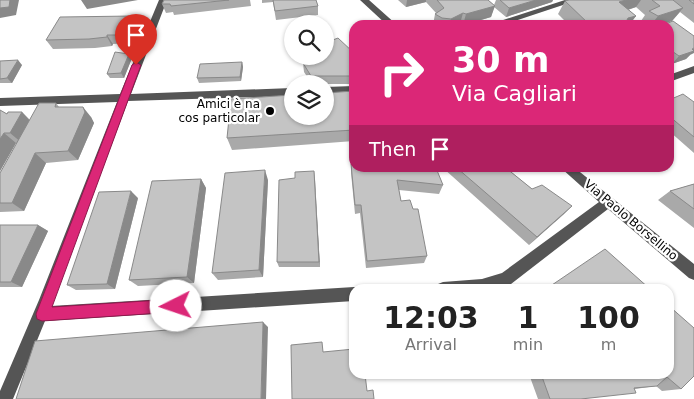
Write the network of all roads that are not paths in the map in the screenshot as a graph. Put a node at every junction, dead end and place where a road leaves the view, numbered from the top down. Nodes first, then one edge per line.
1 (163, 0) edge
2 (364, 0) edge
3 (574, 0) edge
4 (387, 20) edge
5 (509, 20) edge
6 (694, 68) edge
7 (674, 77) edge
8 (349, 90) edge
9 (334, 91) edge
10 (284, 92) edge
11 (123, 97) junction
12 (0, 102) edge
13 (572, 172) edge
14 (609, 201) junction
15 (694, 273) edge
16 (489, 284) edge
17 (349, 294) edge
18 (42, 314) junction
19 (5, 399) edge

1 - 11 street
2 - 4 street
3 - 5 street
6 - 7 street
8 - 9 street
10 - 11 street
11 - 12 street
11 - 18 street
13 - 14 street, Via Paolo Borsellino
14 - 15 street, Via Paolo Borsellino
14 - 16 street
17 - 18 street
18 - 19 street

